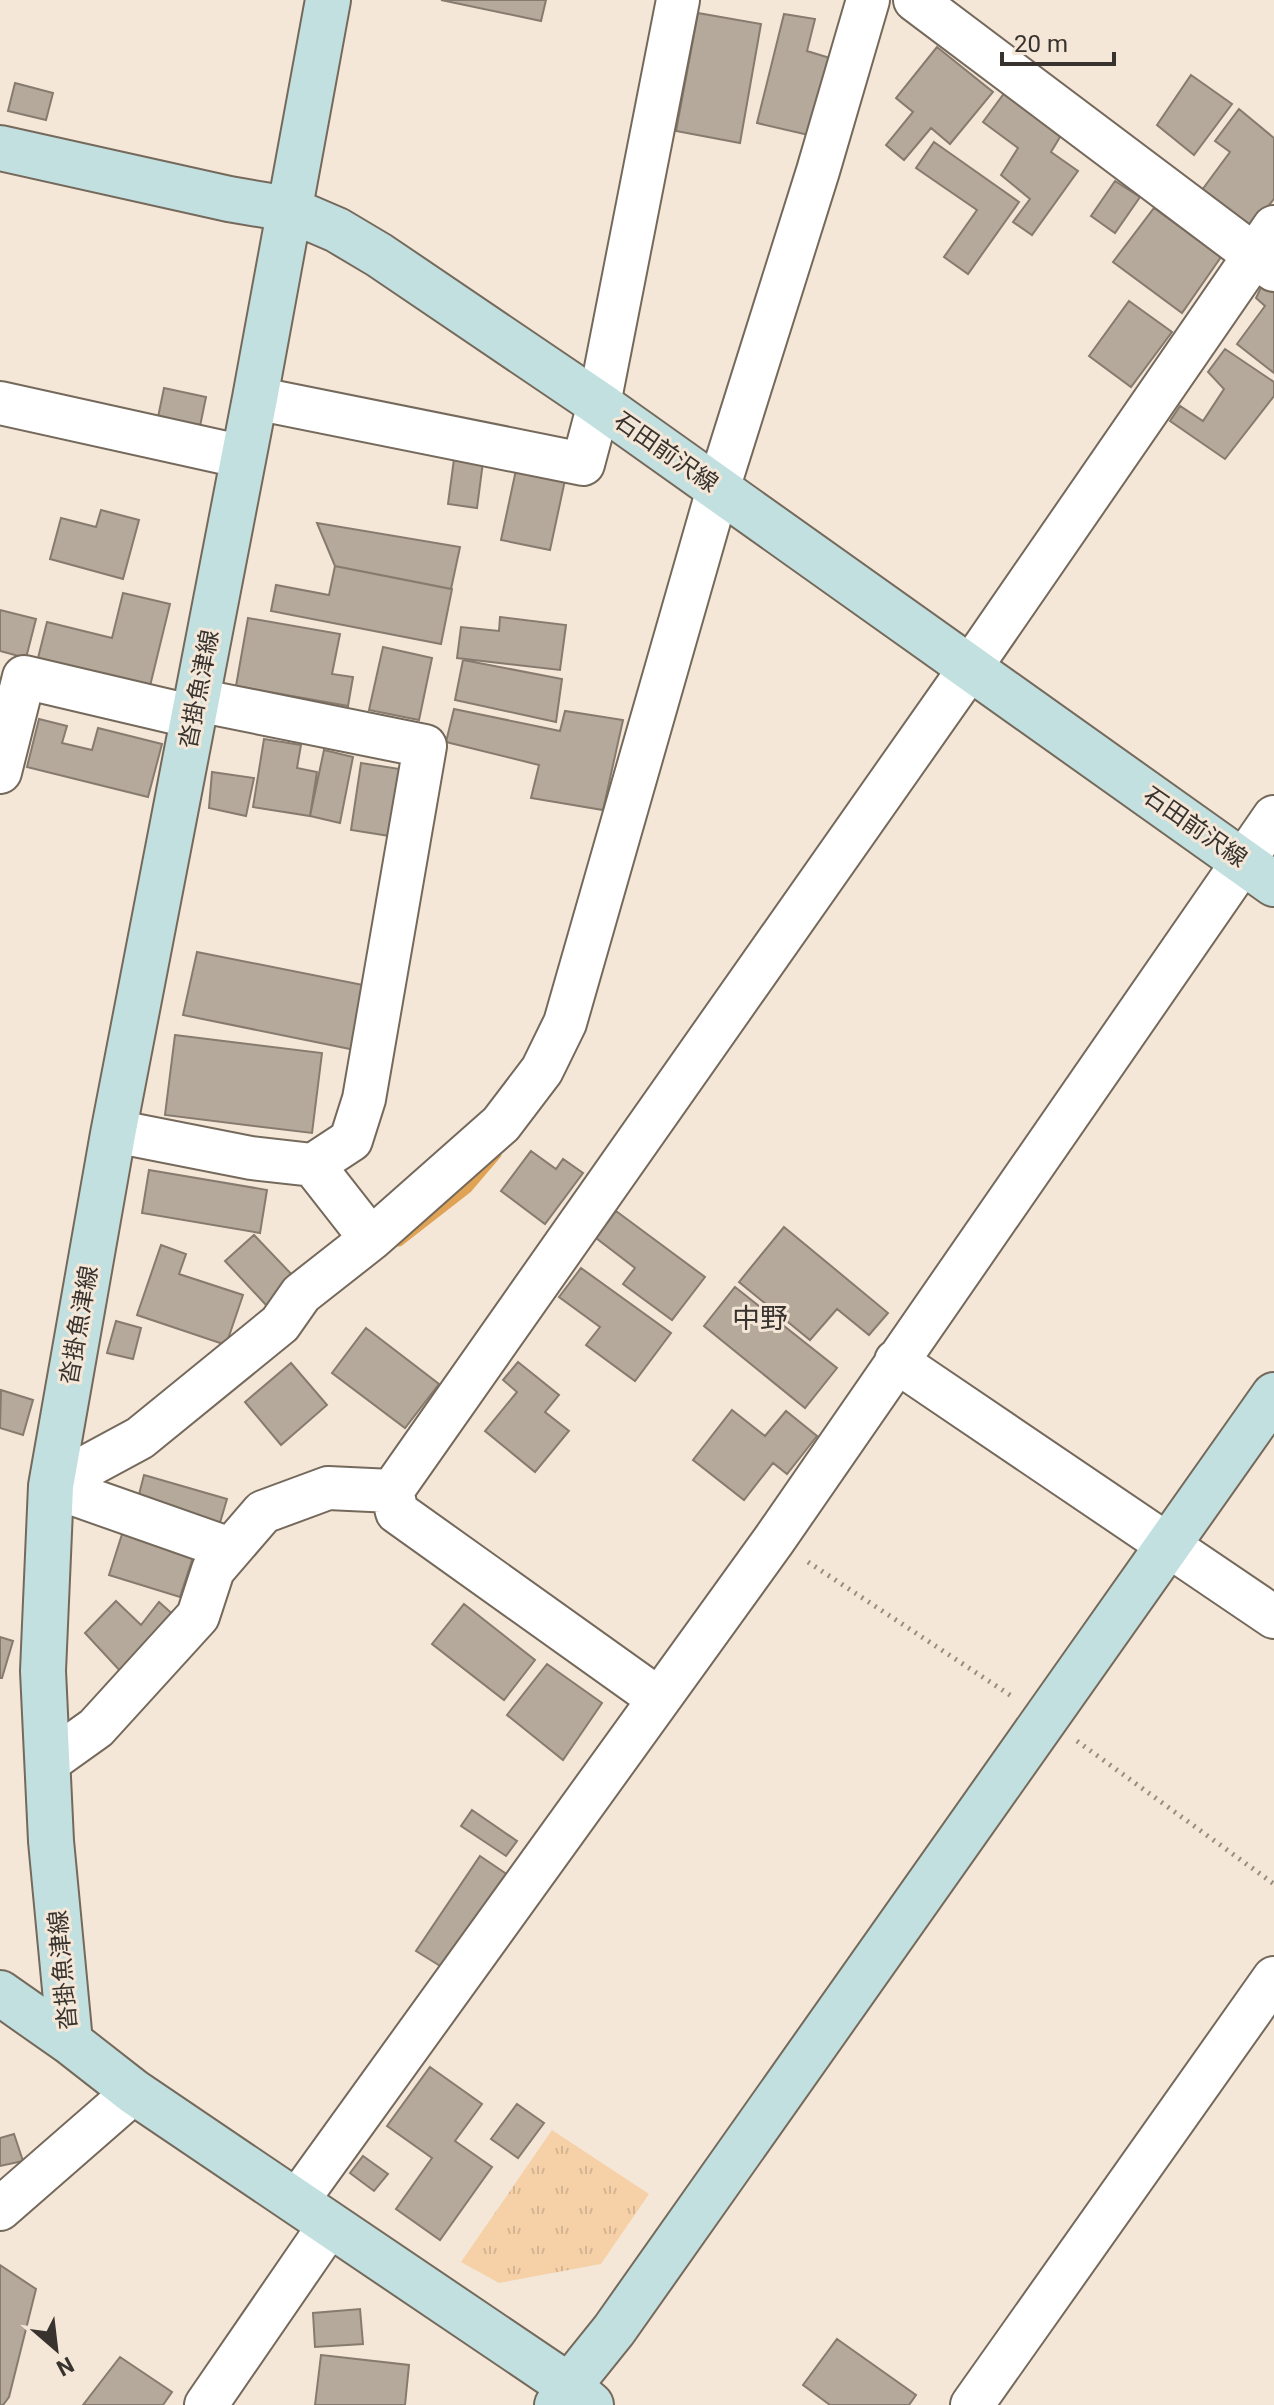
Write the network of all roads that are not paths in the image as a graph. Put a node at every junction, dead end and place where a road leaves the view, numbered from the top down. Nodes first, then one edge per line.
1 (328, 0) edge
2 (678, 0) edge
3 (868, 0) edge
4 (915, 0) edge
5 (0, 148) edge
6 (288, 209) junction
7 (1267, 251) edge
8 (255, 398) junction
9 (0, 403) edge
10 (599, 404) junction
11 (244, 457) junction
12 (718, 489) junction
13 (970, 668) junction
14 (12, 674) edge
15 (195, 709) junction
16 (0, 772) edge
17 (1274, 817) edge
18 (1259, 873) edge
19 (114, 1131) junction
20 (313, 1165) junction
21 (371, 1239) junction
22 (896, 1361) junction
23 (1274, 1395) edge
24 (51, 1486) junction
25 (392, 1491) junction
26 (1168, 1545) junction
27 (230, 1549) junction
28 (1274, 1617) edge
29 (659, 1699) junction
30 (47, 1763) junction
31 (1274, 1978) edge
32 (0, 1993) edge
33 (70, 2042) junction
34 (134, 2092) junction
35 (0, 2209) edge
36 (313, 2214) junction
37 (572, 2399) edge
38 (206, 2405) edge
39 (972, 2405) edge

1 - 6 main road, 沓掛魚津線
2 - 10 street
3 - 12 street
4 - 7 street
5 - 6 main road, 石田前沢線
6 - 8 main road, 沓掛魚津線
6 - 10 main road, 石田前沢線
7 - 13 street
8 - 10 street
8 - 11 main road, 沓掛魚津線
9 - 11 street
10 - 12 main road, 石田前沢線
11 - 15 main road, 沓掛魚津線
12 - 13 main road, 石田前沢線
12 - 21 street
13 - 18 main road, 石田前沢線
13 - 25 street
14 - 15 street
14 - 16 street
15 - 19 main road, 沓掛魚津線
15 - 20 street
17 - 18 street
18 - 22 street
19 - 20 street
19 - 24 main road, 沓掛魚津線
20 - 21 street
21 - 24 street
22 - 26 street
22 - 29 street
23 - 26 main road
24 - 27 street
24 - 30 main road, 沓掛魚津線
25 - 27 street
25 - 29 street
26 - 28 street
26 - 37 main road
27 - 30 street
29 - 36 street
30 - 33 main road, 沓掛魚津線
31 - 39 street
32 - 33 main road
33 - 34 main road, 沓掛魚津線
34 - 35 street
34 - 36 main road, 沓掛魚津線
36 - 37 main road, 沓掛魚津線
36 - 38 street

